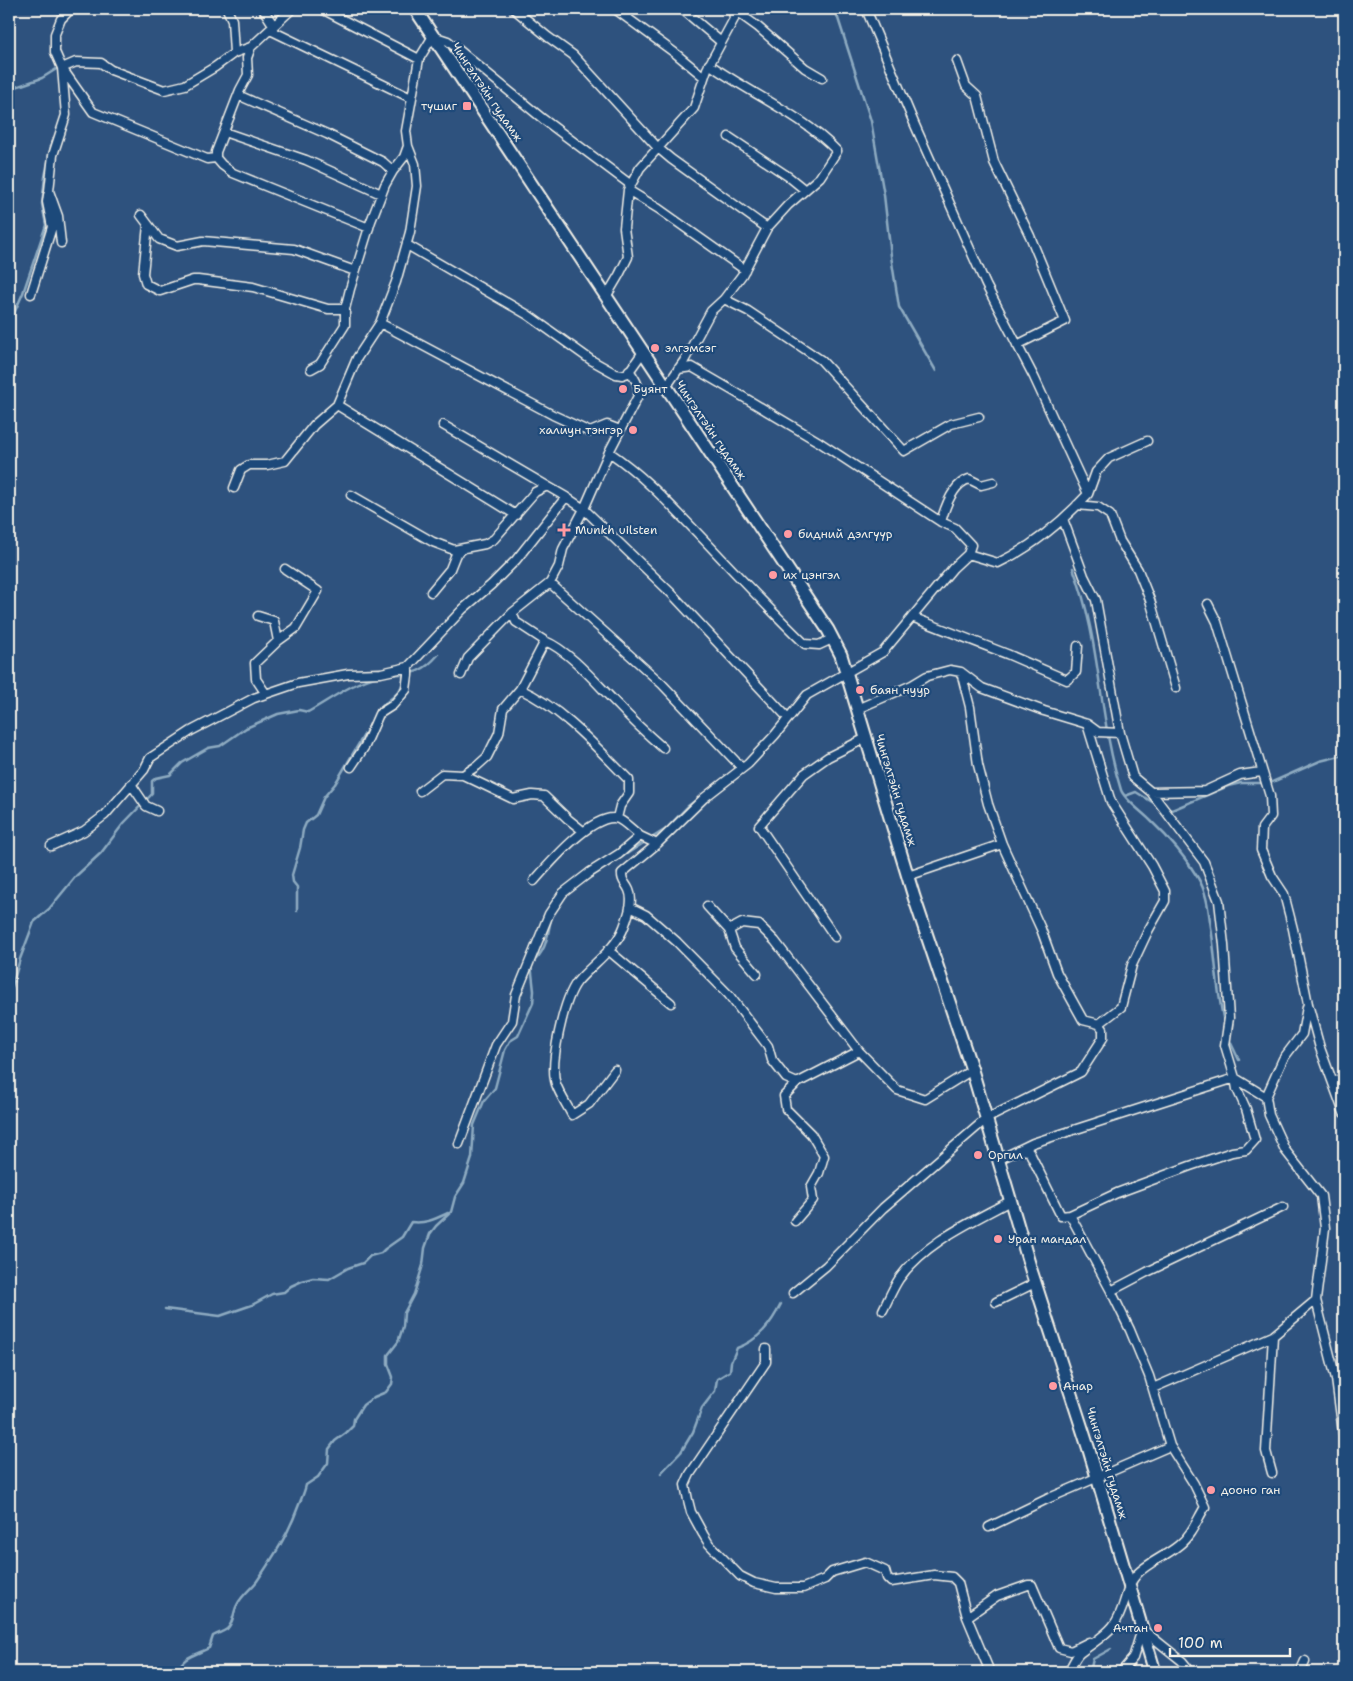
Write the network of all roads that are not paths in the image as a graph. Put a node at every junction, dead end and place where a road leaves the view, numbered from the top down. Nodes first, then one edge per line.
1 (71, 9) edge
2 (226, 9) edge
3 (263, 9) edge
4 (292, 9) edge
5 (322, 9) edge
6 (415, 9) edge
7 (514, 9) edge
8 (615, 9) edge
9 (682, 9) edge
10 (733, 9) edge
11 (866, 9) edge
12 (272, 28) junction
13 (433, 36) junction
14 (722, 42) junction
15 (251, 47) junction
16 (234, 53) junction
17 (419, 59) junction
18 (957, 61) dead end
19 (709, 64) junction
20 (62, 68) junction
21 (704, 77) junction
22 (822, 78) dead end
23 (238, 95) junction
24 (411, 98) junction
25 (224, 132) junction
26 (729, 137) dead end
27 (408, 146) junction
28 (658, 148) junction
29 (216, 158) junction
30 (393, 170) junction
31 (630, 188) junction
32 (805, 190) junction
33 (48, 191) junction
34 (381, 194) junction
35 (141, 215) dead end
36 (148, 225) junction
37 (369, 228) junction
38 (767, 228) junction
39 (61, 243) dead end
40 (407, 244) junction
41 (745, 270) junction
42 (355, 271) junction
43 (31, 294) dead end
44 (606, 297) junction
45 (724, 299) junction
46 (346, 308) junction
47 (380, 323) junction
48 (1017, 345) junction
49 (643, 352) junction
50 (311, 369) dead end
51 (630, 370) junction
52 (678, 370) junction
53 (666, 387) junction
54 (337, 405) junction
55 (979, 417) dead end
56 (442, 425) dead end
57 (620, 430) junction
58 (1148, 442) dead end
59 (609, 452) junction
60 (993, 482) dead end
61 (546, 486) junction
62 (234, 488) dead end
63 (1088, 494) junction
64 (351, 496) dead end
65 (566, 497) junction
66 (1077, 505) junction
67 (584, 508) junction
68 (516, 515) junction
69 (1062, 518) junction
70 (941, 522) junction
71 (463, 549) junction
72 (968, 554) junction
73 (285, 569) dead end
74 (550, 583) junction
75 (431, 592) dead end
76 (1208, 604) dead end
77 (512, 613) junction
78 (258, 616) dead end
79 (912, 617) junction
80 (832, 639) junction
81 (278, 641) junction
82 (545, 641) junction
83 (1078, 646) dead end
84 (408, 667) junction
85 (961, 672) junction
86 (847, 674) junction
87 (461, 675) dead end
88 (1176, 688) dead end
89 (520, 689) junction
90 (266, 694) junction
91 (857, 710) junction
92 (788, 718) junction
93 (1087, 724) junction
94 (1120, 733) junction
95 (866, 738) junction
96 (663, 748) dead end
97 (351, 768) dead end
98 (742, 768) junction
99 (1261, 772) junction
100 (463, 775) junction
101 (130, 784) junction
102 (420, 791) dead end
103 (1151, 792) junction
104 (157, 811) dead end
105 (617, 818) junction
106 (583, 831) junction
107 (640, 836) junction
108 (656, 844) junction
109 (1002, 844) junction
110 (51, 846) dead end
111 (908, 876) junction
112 (534, 880) dead end
113 (707, 906) dead end
114 (630, 907) junction
115 (729, 930) junction
116 (835, 937) dead end
117 (608, 950) junction
118 (757, 974) dead end
119 (671, 1003) dead end
120 (1308, 1004) junction
121 (1099, 1024) junction
122 (859, 1051) junction
123 (615, 1070) dead end
124 (972, 1070) junction
125 (1235, 1078) junction
126 (1344, 1078) edge
127 (1332, 1082) junction
128 (797, 1083) junction
129 (1266, 1096) junction
130 (1344, 1113) edge
131 (986, 1119) junction
132 (459, 1144) dead end
133 (1018, 1150) junction
134 (998, 1160) junction
135 (1010, 1201) junction
136 (1283, 1207) dead end
137 (1070, 1215) junction
138 (795, 1221) dead end
139 (1035, 1283) junction
140 (1111, 1291) junction
141 (793, 1292) dead end
142 (1316, 1300) junction
143 (996, 1302) dead end
144 (883, 1310) dead end
145 (1273, 1336) junction
146 (766, 1349) dead end
147 (1153, 1388) junction
148 (1344, 1440) edge
149 (1170, 1446) junction
150 (1272, 1474) dead end
151 (1096, 1478) junction
152 (989, 1527) dead end
153 (1129, 1584) junction
154 (967, 1617) junction
155 (1142, 1629) junction
156 (1096, 1641) junction
157 (1305, 1661) dead end
158 (990, 1672) edge
159 (1068, 1672) edge
160 (1121, 1672) edge
161 (1155, 1672) edge
162 (1191, 1672) edge
163 (1300, 1672) edge

1 - 20 street
2 - 16 street
3 - 12 street
4 - 12 street
5 - 17 street
6 - 13 main road, Чингэлтэйн гудамж
7 - 28 street
8 - 21 street
9 - 14 street
10 - 14 street
10 - 22 street
11 - 48 street
12 - 15 street
12 - 24 street
13 - 17 street
13 - 31 street
13 - 44 main road, Чингэлтэйн гудамж
14 - 19 street
15 - 16 street
15 - 23 street
16 - 20 street
17 - 24 street
18 - 48 street
19 - 21 street
19 - 32 street
20 - 29 street
20 - 33 street
21 - 28 street
23 - 25 street
23 - 30 street
24 - 27 street
25 - 29 street
25 - 34 street
26 - 32 street
27 - 30 street
27 - 40 street
28 - 31 street
28 - 38 street
29 - 37 street
30 - 34 street
31 - 41 street
31 - 44 street
32 - 38 street
33 - 39 street
33 - 43 street
34 - 37 street
35 - 36 street
36 - 42 street
36 - 46 street
37 - 42 street
38 - 41 street
40 - 47 street
40 - 51 street
41 - 45 street
42 - 46 street
44 - 49 main road, Чингэлтэйн гудамж
45 - 52 street
45 - 55 street
46 - 50 street
47 - 54 street
47 - 57 street
48 - 63 street
49 - 51 street
49 - 53 main road, Чингэлтэйн гудамж
51 - 57 street
52 - 53 street
52 - 70 street
53 - 80 main road, Чингэлтэйн гудамж
54 - 62 street
54 - 68 street
56 - 61 street
57 - 59 street
58 - 63 street
59 - 67 street
59 - 80 street
60 - 70 street
61 - 65 street
61 - 68 street
63 - 66 street
64 - 71 street
65 - 67 street
65 - 84 street
66 - 69 street
66 - 88 street
67 - 74 street
67 - 92 street
68 - 71 street
69 - 72 street
69 - 94 street
70 - 72 street
71 - 75 street
72 - 79 street
73 - 81 street
74 - 77 street
74 - 98 street
76 - 99 street
77 - 82 street
77 - 87 street
78 - 81 street
79 - 83 street
79 - 86 street
80 - 86 main road, Чингэлтэйн гудамж
81 - 90 street
82 - 89 street
82 - 96 street
84 - 90 street
84 - 97 street
85 - 91 street
85 - 93 street
85 - 109 street
86 - 91 main road, Чингэлтэйн гудамж
86 - 92 street
89 - 100 street
89 - 105 street
90 - 101 street
91 - 95 main road, Чингэлтэйн гудамж
92 - 98 street
93 - 94 street
93 - 121 street
94 - 103 street
95 - 111 main road, Чингэлтэйн гудамж
95 - 116 street
98 - 108 street
99 - 103 street
99 - 120 street
100 - 102 street
100 - 106 street
101 - 104 street
101 - 110 street
103 - 125 street
105 - 106 street
105 - 107 street
106 - 112 street
107 - 108 street
107 - 132 street
108 - 114 street
109 - 111 street
109 - 121 street
111 - 124 main road, Чингэлтэйн гудамж
113 - 115 street
114 - 117 street
114 - 128 street
115 - 118 street
115 - 122 street
117 - 119 street
117 - 123 street
120 - 127 street
120 - 129 street
121 - 131 street
122 - 124 street
122 - 128 street
124 - 131 main road, Чингэлтэйн гудамж
125 - 129 street
125 - 133 street
125 - 137 street
126 - 127 street
127 - 130 street
128 - 138 street
129 - 142 street
131 - 134 main road, Чингэлтэйн гудамж
131 - 141 street
133 - 134 street
133 - 137 street
134 - 135 main road, Чингэлтэйн гудамж
135 - 139 main road, Чингэлтэйн гудамж
135 - 144 street
136 - 140 street
137 - 140 street
139 - 143 street
139 - 151 main road, Чингэлтэйн гудамж
140 - 147 street
142 - 145 street
142 - 148 street
145 - 147 street
145 - 150 street
146 - 154 street
147 - 149 street
149 - 151 street
149 - 153 street
151 - 152 street
151 - 153 main road, Чингэлтэйн гудамж
153 - 155 main road, Чингэлтэйн гудамж
153 - 156 street
154 - 156 street
154 - 158 street
155 - 160 street
155 - 161 main road, Чингэлтэйн гудамж
155 - 162 street
156 - 159 street
157 - 163 street

